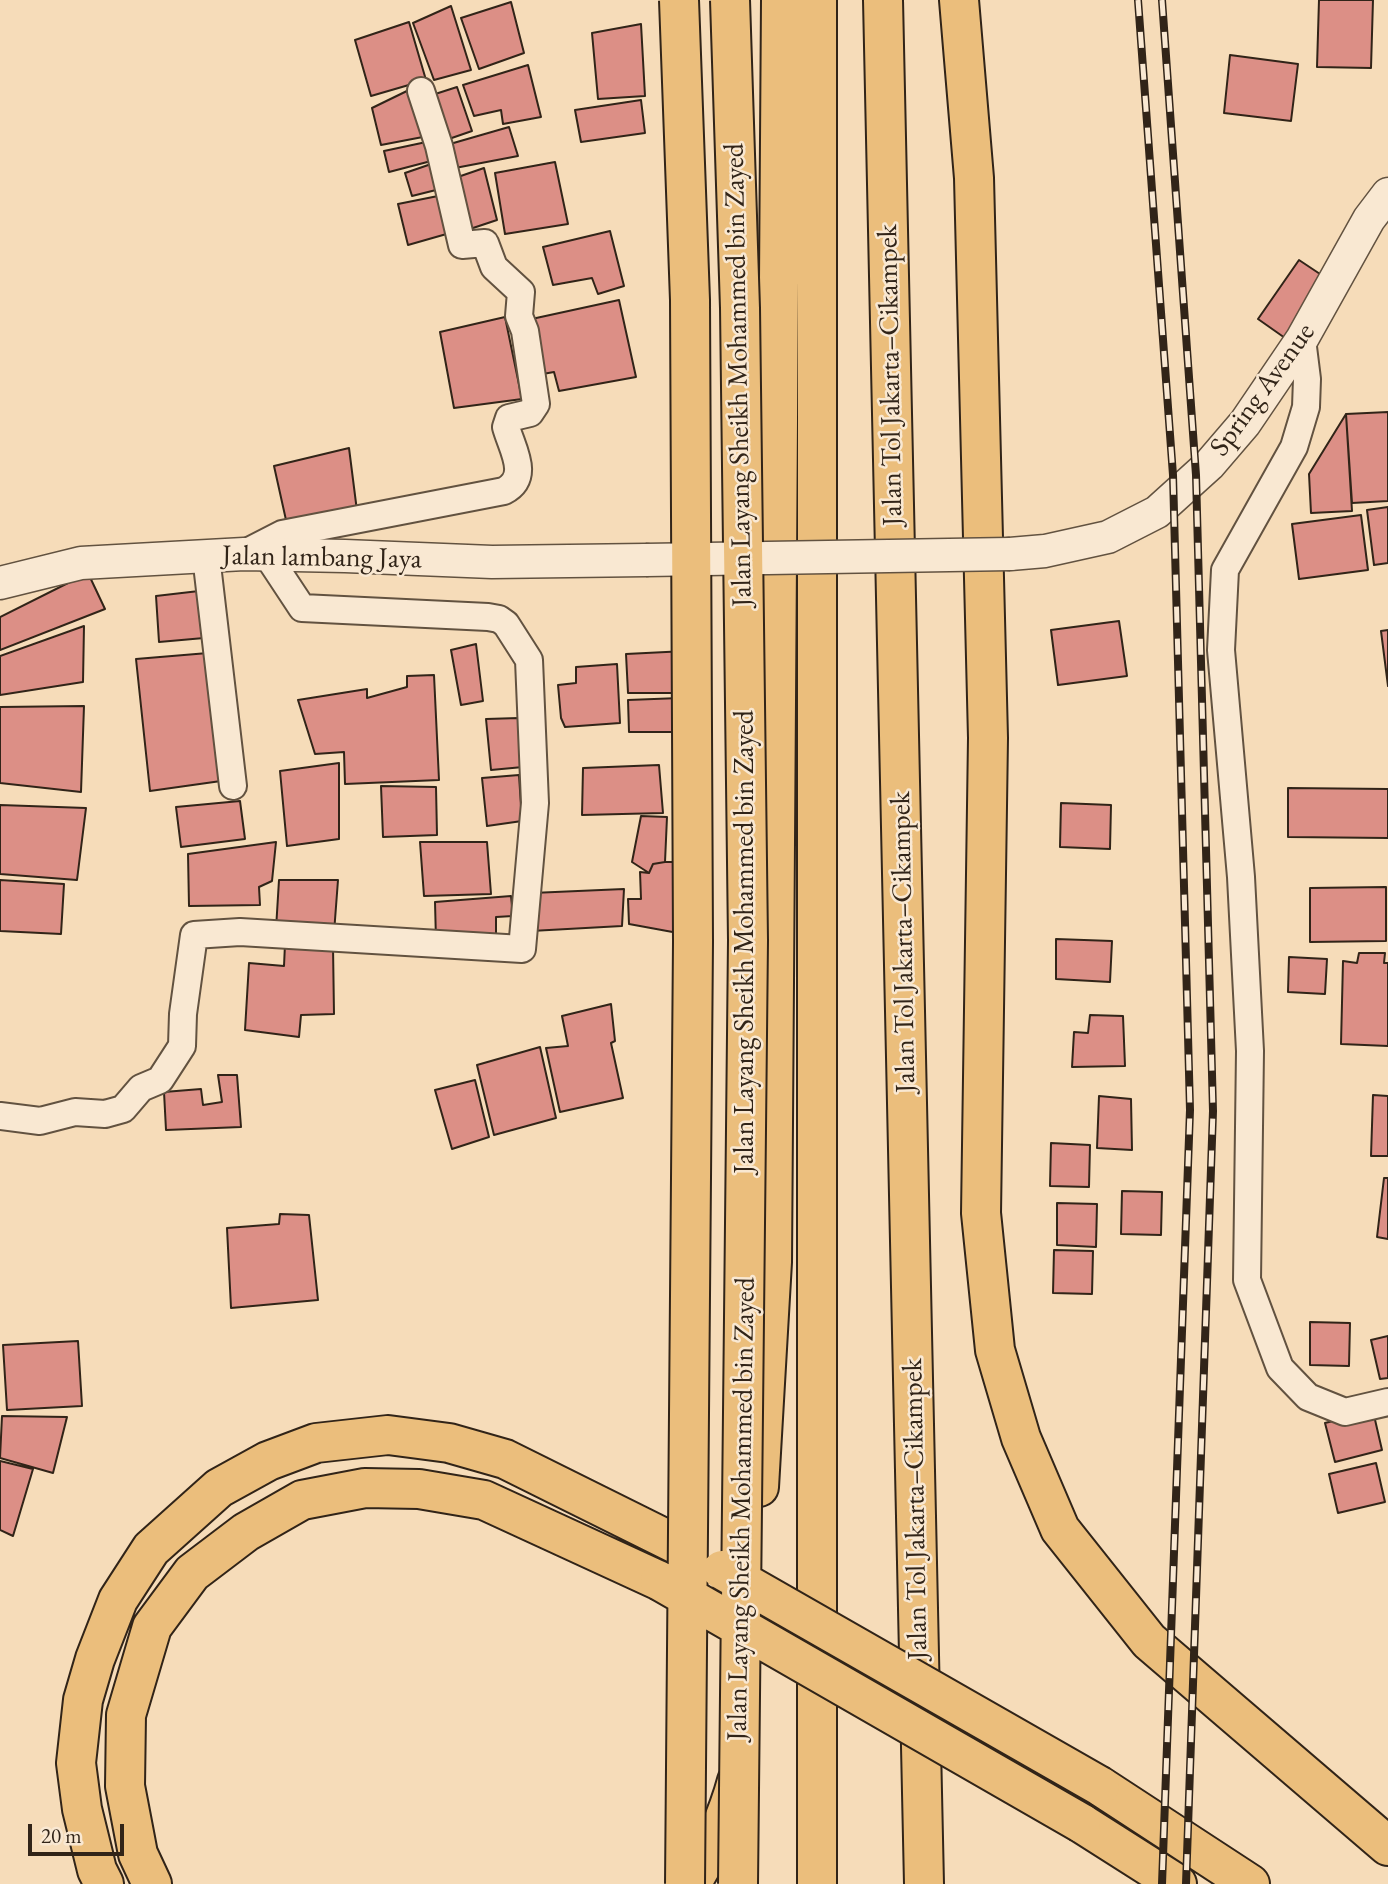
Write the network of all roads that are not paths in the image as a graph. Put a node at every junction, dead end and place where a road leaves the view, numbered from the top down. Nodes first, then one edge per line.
1 (679, 0) edge
2 (730, 0) edge
3 (781, 0) edge
4 (817, 0) edge
5 (883, 0) edge
6 (959, 0) edge
7 (421, 91) dead end
8 (1388, 194) edge
9 (1302, 339) junction
10 (256, 554) junction
11 (206, 556) junction
12 (646, 560) joint
13 (0, 583) edge
14 (233, 786) dead end
15 (0, 1116) edge
16 (1388, 1402) edge
17 (1388, 1846) edge
18 (104, 1884) edge
19 (152, 1884) edge
20 (685, 1884) edge
21 (691, 1884) edge
22 (738, 1884) edge
23 (817, 1884) edge
24 (924, 1884) edge
25 (1177, 1884) edge
26 (1251, 1884) edge

1 - 20 highway, Jalan Layang Sheikh Mohammed bin Zayed, bridge
2 - 22 highway, Jalan Layang Sheikh Mohammed bin Zayed, bridge
3 - 21 highway
4 - 23 highway
5 - 24 highway, Jalan Tol Jakarta–Cikampek
6 - 17 highway
7 - 10 street
8 - 9 street, Spring Avenue
9 - 12 street, Spring Avenue, bridge
9 - 16 street
10 - 11 street, Jalan lambang Jaya
10 - 12 street, Jalan lambang Jaya
10 - 15 street
11 - 13 street, Jalan lambang Jaya
11 - 14 street
18 - 26 highway, bridge
19 - 25 highway, bridge

